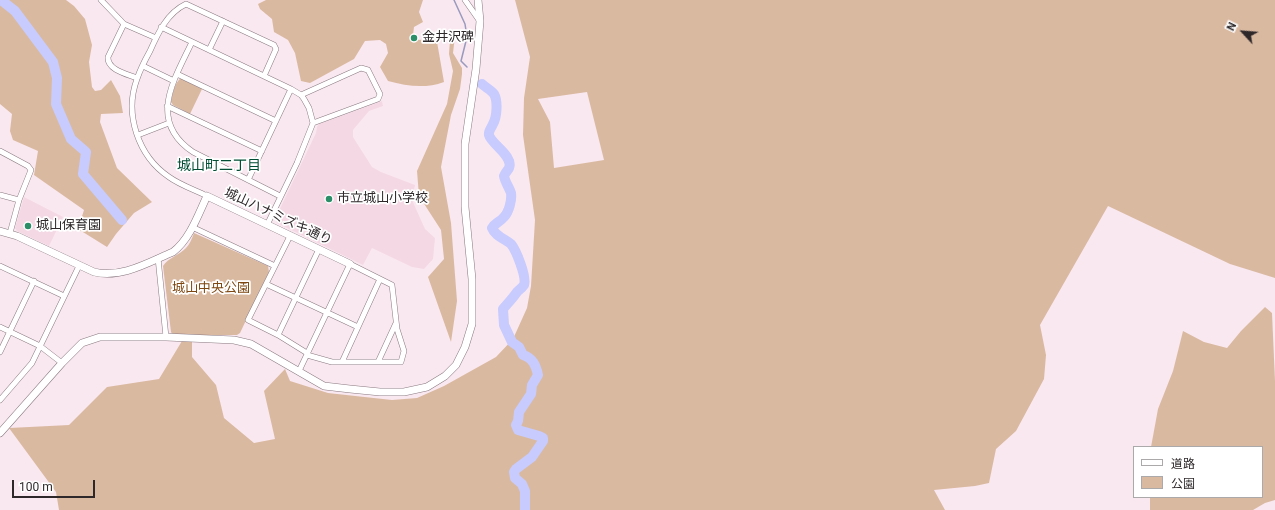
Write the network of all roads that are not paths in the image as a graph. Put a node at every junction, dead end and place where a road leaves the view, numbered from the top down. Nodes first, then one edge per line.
1 (101, 0) edge
2 (465, 0) edge
3 (478, 0) edge
4 (223, 21) junction
5 (480, 21) junction
6 (124, 24) junction
7 (161, 27) junction
8 (156, 38) junction
9 (192, 42) junction
10 (209, 50) junction
11 (143, 66) junction
12 (177, 74) junction
13 (264, 76) junction
14 (137, 78) junction
15 (174, 82) junction
16 (291, 89) junction
17 (301, 95) junction
18 (167, 106) junction
19 (276, 121) junction
20 (169, 123) junction
21 (313, 123) junction
22 (138, 135) junction
23 (262, 151) junction
24 (0, 153) edge
25 (248, 180) junction
26 (0, 195) edge
27 (207, 196) junction
28 (280, 196) junction
29 (19, 200) junction
30 (267, 225) junction
31 (192, 227) junction
32 (0, 231) edge
33 (10, 233) junction
34 (290, 236) junction
35 (319, 250) junction
36 (158, 258) junction
37 (350, 264) junction
38 (79, 266) junction
39 (275, 266) junction
40 (1, 267) edge
41 (0, 273) edge
42 (380, 279) junction
43 (34, 282) junction
44 (266, 284) junction
45 (64, 296) junction
46 (296, 298) junction
47 (327, 313) junction
48 (396, 323) junction
49 (0, 327) edge
50 (358, 327) junction
51 (10, 332) junction
52 (278, 335) junction
53 (166, 338) junction
54 (40, 346) junction
55 (0, 352) edge
56 (307, 354) junction
57 (342, 362) junction
58 (378, 362) junction
59 (62, 363) junction
60 (299, 371) junction
61 (3, 393) edge
62 (0, 400) edge
63 (0, 433) edge

1 - 6 street
2 - 5 street
3 - 5 street
4 - 7 street
4 - 10 street
4 - 13 street
5 - 60 street
6 - 8 street
6 - 14 street
7 - 8 street
7 - 9 street
8 - 11 street
9 - 10 street
9 - 12 street
10 - 13 street
11 - 14 street
11 - 15 street
12 - 15 street
12 - 19 street
13 - 16 street
14 - 22 street
15 - 18 street
16 - 17 street
16 - 19 street
17 - 21 street
17 - 21 street
18 - 20 street
18 - 23 street
19 - 23 street
20 - 22 street
20 - 25 street
21 - 28 street
22 - 27 street
23 - 25 street
24 - 29 street
25 - 28 street
26 - 29 street
27 - 30 street, 城山ハナミズキ通り
27 - 31 street, 城山ハナミズキ通り
28 - 30 street
29 - 33 street
30 - 34 street, 城山ハナミズキ通り
31 - 36 street, 城山ハナミズキ通り
31 - 39 street
32 - 33 street, 城山ハナミズキ通り
33 - 38 street, 城山ハナミズキ通り
34 - 35 street, 城山ハナミズキ通り
34 - 39 street
35 - 37 street, 城山ハナミズキ通り
35 - 46 street
36 - 38 street, 城山ハナミズキ通り
36 - 53 street
37 - 42 street
37 - 47 street
38 - 45 street
39 - 44 street
40 - 41 street
40 - 43 street
42 - 48 street
42 - 50 street
43 - 45 street
43 - 51 street
44 - 46 street
44 - 52 street
45 - 54 street
46 - 47 street
46 - 52 street
47 - 50 street
47 - 56 street
48 - 58 street
48 - 58 street
49 - 51 street
50 - 57 street
51 - 54 street
51 - 55 street
52 - 56 street
53 - 59 street
53 - 60 street
54 - 59 street
54 - 61 street
56 - 57 street
56 - 60 street
57 - 58 street
59 - 63 street
61 - 62 street

